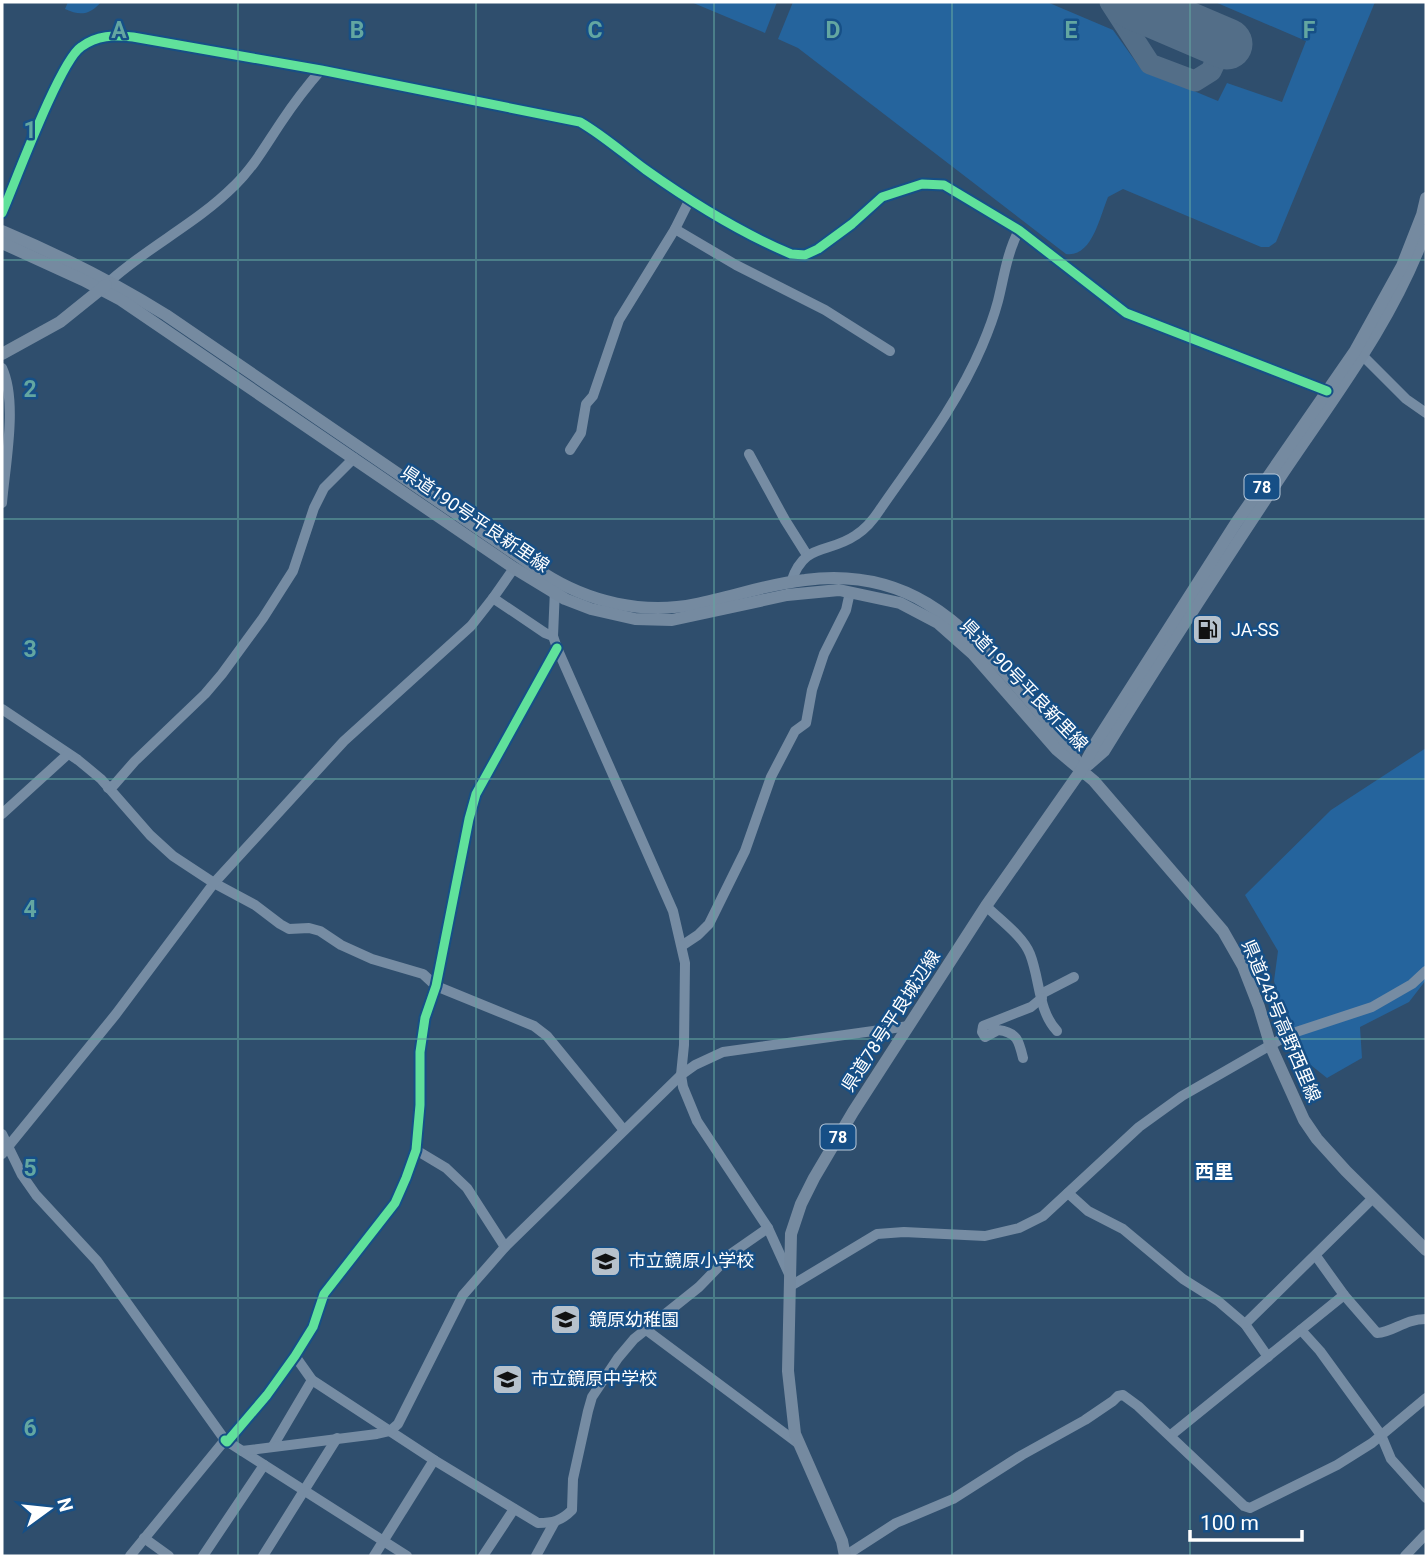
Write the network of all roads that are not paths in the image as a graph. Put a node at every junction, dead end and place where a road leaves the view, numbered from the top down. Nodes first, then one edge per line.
1 (321, 70) junction
2 (1426, 198) edge
3 (690, 199) junction
4 (2, 213) edge
5 (675, 229) junction
6 (1019, 230) junction
7 (1426, 230) edge
8 (2, 231) edge
9 (2, 243) edge
10 (106, 285) junction
11 (890, 351) dead end
12 (2, 354) edge
13 (1364, 357) junction
14 (2, 368) edge
15 (1327, 390) junction
16 (1426, 413) edge
17 (570, 450) dead end
18 (749, 454) dead end
19 (354, 458) junction
20 (2, 502) edge
21 (807, 555) junction
22 (514, 568) junction
23 (791, 582) junction
24 (555, 587) junction
25 (850, 592) junction
26 (494, 598) junction
27 (553, 636) junction
28 (556, 648) junction
29 (2, 709) edge
30 (68, 754) junction
31 (1082, 769) junction
32 (108, 788) junction
33 (2, 814) edge
34 (214, 883) junction
35 (986, 906) junction
36 (682, 945) junction
37 (1426, 971) edge
38 (1074, 977) dead end
39 (436, 986) junction
40 (1041, 996) junction
41 (1010, 1014) junction
42 (909, 1026) junction
43 (1058, 1031) dead end
44 (1013, 1034) junction
45 (1271, 1047) junction
46 (1023, 1058) dead end
47 (681, 1075) junction
48 (623, 1129) junction
49 (2, 1134) edge
50 (416, 1150) junction
51 (5, 1151) edge
52 (1068, 1193) junction
53 (1372, 1199) junction
54 (768, 1228) junction
55 (505, 1247) junction
56 (1426, 1250) edge
57 (1315, 1256) junction
58 (789, 1281) junction
59 (1344, 1295) junction
60 (1426, 1319) edge
61 (1245, 1325) junction
62 (645, 1329) junction
63 (1301, 1330) junction
64 (295, 1356) junction
65 (1268, 1357) junction
66 (312, 1380) junction
67 (1426, 1398) edge
68 (390, 1431) junction
69 (1171, 1435) junction
70 (1381, 1435) junction
71 (337, 1438) junction
72 (226, 1441) junction
73 (800, 1445) junction
74 (273, 1446) junction
75 (242, 1451) junction
76 (434, 1460) junction
77 (264, 1465) junction
78 (305, 1490) junction
79 (1426, 1498) edge
80 (514, 1509) junction
81 (554, 1522) junction
82 (1426, 1534) edge
83 (144, 1538) junction
84 (383, 1542) junction
85 (130, 1556) edge
86 (170, 1556) edge
87 (203, 1556) edge
88 (263, 1556) edge
89 (374, 1556) edge
90 (407, 1556) edge
91 (482, 1556) edge
92 (536, 1556) edge
93 (845, 1556) edge
94 (1405, 1556) edge

1 - 3 street
1 - 4 street
1 - 10 street
2 - 15 main road, 県道78号平良城辺線 / 78
3 - 5 street
3 - 6 street
5 - 11 street
5 - 17 street
6 - 15 street
6 - 21 street
7 - 13 main road, 県道78号平良城辺線 / 78
8 - 10 main road
9 - 10 main road
10 - 12 main road
10 - 19 main road, 県道190号平良新里線
10 - 24 main road, 県道190号平良新里線
13 - 16 street
13 - 31 main road, 県道78号平良城辺線 / 78
14 - 20 street
15 - 31 main road, 県道78号平良城辺線 / 78
18 - 21 street
19 - 22 main road, 県道190号平良新里線
19 - 32 street
21 - 23 street
22 - 24 main road, 県道190号平良新里線
22 - 26 street
23 - 24 main road, 県道190号平良新里線
23 - 31 main road, 県道190号平良新里線
24 - 25 main road, 県道190号平良新里線
24 - 27 street
25 - 31 main road, 県道190号平良新里線
25 - 36 street
26 - 27 street
26 - 34 street
27 - 28 street
28 - 36 street
28 - 39 street
29 - 30 street
30 - 32 street
30 - 33 street
31 - 35 main road, 県道78号平良城辺線 / 78
31 - 45 main road, 県道243号高野西里線
32 - 34 street
34 - 39 street
34 - 51 street
35 - 40 street
35 - 42 main road, 県道78号平良城辺線 / 78
36 - 47 street
37 - 45 street
38 - 40 street
39 - 48 street
39 - 50 street
40 - 41 street
40 - 43 street
41 - 44 street
41 - 44 street
42 - 47 street
42 - 58 main road, 県道78号平良城辺線 / 78
44 - 46 street
45 - 52 street
45 - 53 main road, 県道243号高野西里線
47 - 48 street
47 - 54 street
48 - 55 street
49 - 51 street
50 - 55 street
50 - 64 street
51 - 72 street
52 - 58 street
52 - 61 street
53 - 56 main road, 県道243号高野西里線
53 - 57 street
54 - 58 street
54 - 62 street
55 - 68 street
57 - 59 street
57 - 61 street
58 - 73 main road, 県道78号平良城辺線 / 78
59 - 60 street
59 - 63 street
61 - 65 street
62 - 73 street
62 - 81 street
63 - 65 street
63 - 70 street
64 - 66 street
64 - 72 street
65 - 69 street
66 - 68 street
66 - 74 street
67 - 70 street
68 - 71 street
68 - 76 street
69 - 70 street
69 - 93 street
70 - 79 street
71 - 74 street
71 - 78 street
72 - 75 street
72 - 83 street
73 - 93 main road, 県道78号平良城辺線 / 78
74 - 75 street
75 - 77 street
76 - 80 street
76 - 84 street
77 - 78 street
77 - 87 street
78 - 84 street
78 - 88 street
80 - 81 street
80 - 91 street
81 - 92 street
82 - 94 street
83 - 85 street
83 - 86 street
84 - 89 street
84 - 90 street

